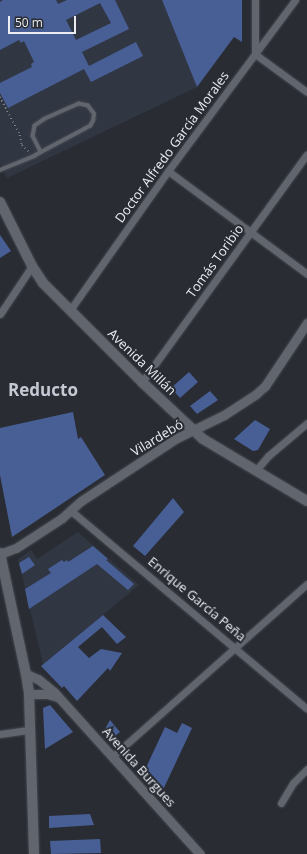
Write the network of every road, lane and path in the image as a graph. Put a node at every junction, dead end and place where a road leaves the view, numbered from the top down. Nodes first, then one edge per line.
1 (255, 0) edge
2 (295, 0) edge
3 (255, 54) junction
4 (307, 92) edge
5 (0, 97) edge
6 (41, 152) junction
7 (307, 154) edge
8 (32, 157) junction
9 (0, 170) edge
10 (168, 171) junction
11 (0, 202) edge
12 (251, 232) junction
13 (32, 266) junction
14 (307, 274) edge
15 (70, 310) junction
16 (0, 314) edge
17 (307, 323) edge
18 (142, 382) junction
19 (307, 423) edge
20 (194, 430) junction
21 (256, 470) junction
22 (307, 501) edge
23 (70, 510) junction
24 (0, 554) edge
25 (307, 584) edge
26 (236, 648) junction
27 (26, 674) junction
28 (29, 694) junction
29 (58, 697) junction
30 (307, 709) edge
31 (30, 730) junction
32 (0, 734) edge
33 (113, 756) junction
34 (307, 769) edge
35 (281, 803) dead end
36 (34, 854) edge
37 (200, 854) edge

1 - 3 street
2 - 3 street, Doctor Alfredo García Morales
3 - 4 street
3 - 10 street, Doctor Alfredo García Morales
5 - 8 path
6 - 6 lane
6 - 8 lane
7 - 12 street, Tomás Toribio
8 - 9 lane
10 - 12 street
10 - 15 street, Doctor Alfredo García Morales
11 - 13 main road, Avenida Millán
12 - 14 street
12 - 18 street, Tomás Toribio
13 - 15 main road, Avenida Millán
13 - 16 street
15 - 18 main road, Avenida Millán
17 - 20 street, Vilardebó
18 - 20 main road, Avenida Millán
19 - 21 street
20 - 21 main road, Avenida Millán
20 - 23 street, Vilardebó
21 - 22 main road, Avenida Millán
23 - 24 street, Vilardebó
23 - 26 street, Enrique García Peña
24 - 27 main road
25 - 26 street
26 - 30 street, Enrique García Peña
26 - 33 street
27 - 28 main road
27 - 29 street, Avenida Burgues
28 - 29 street
28 - 31 main road
29 - 33 street, Avenida Burgues
31 - 32 street
31 - 36 main road
33 - 37 street, Avenida Burgues
34 - 35 street

